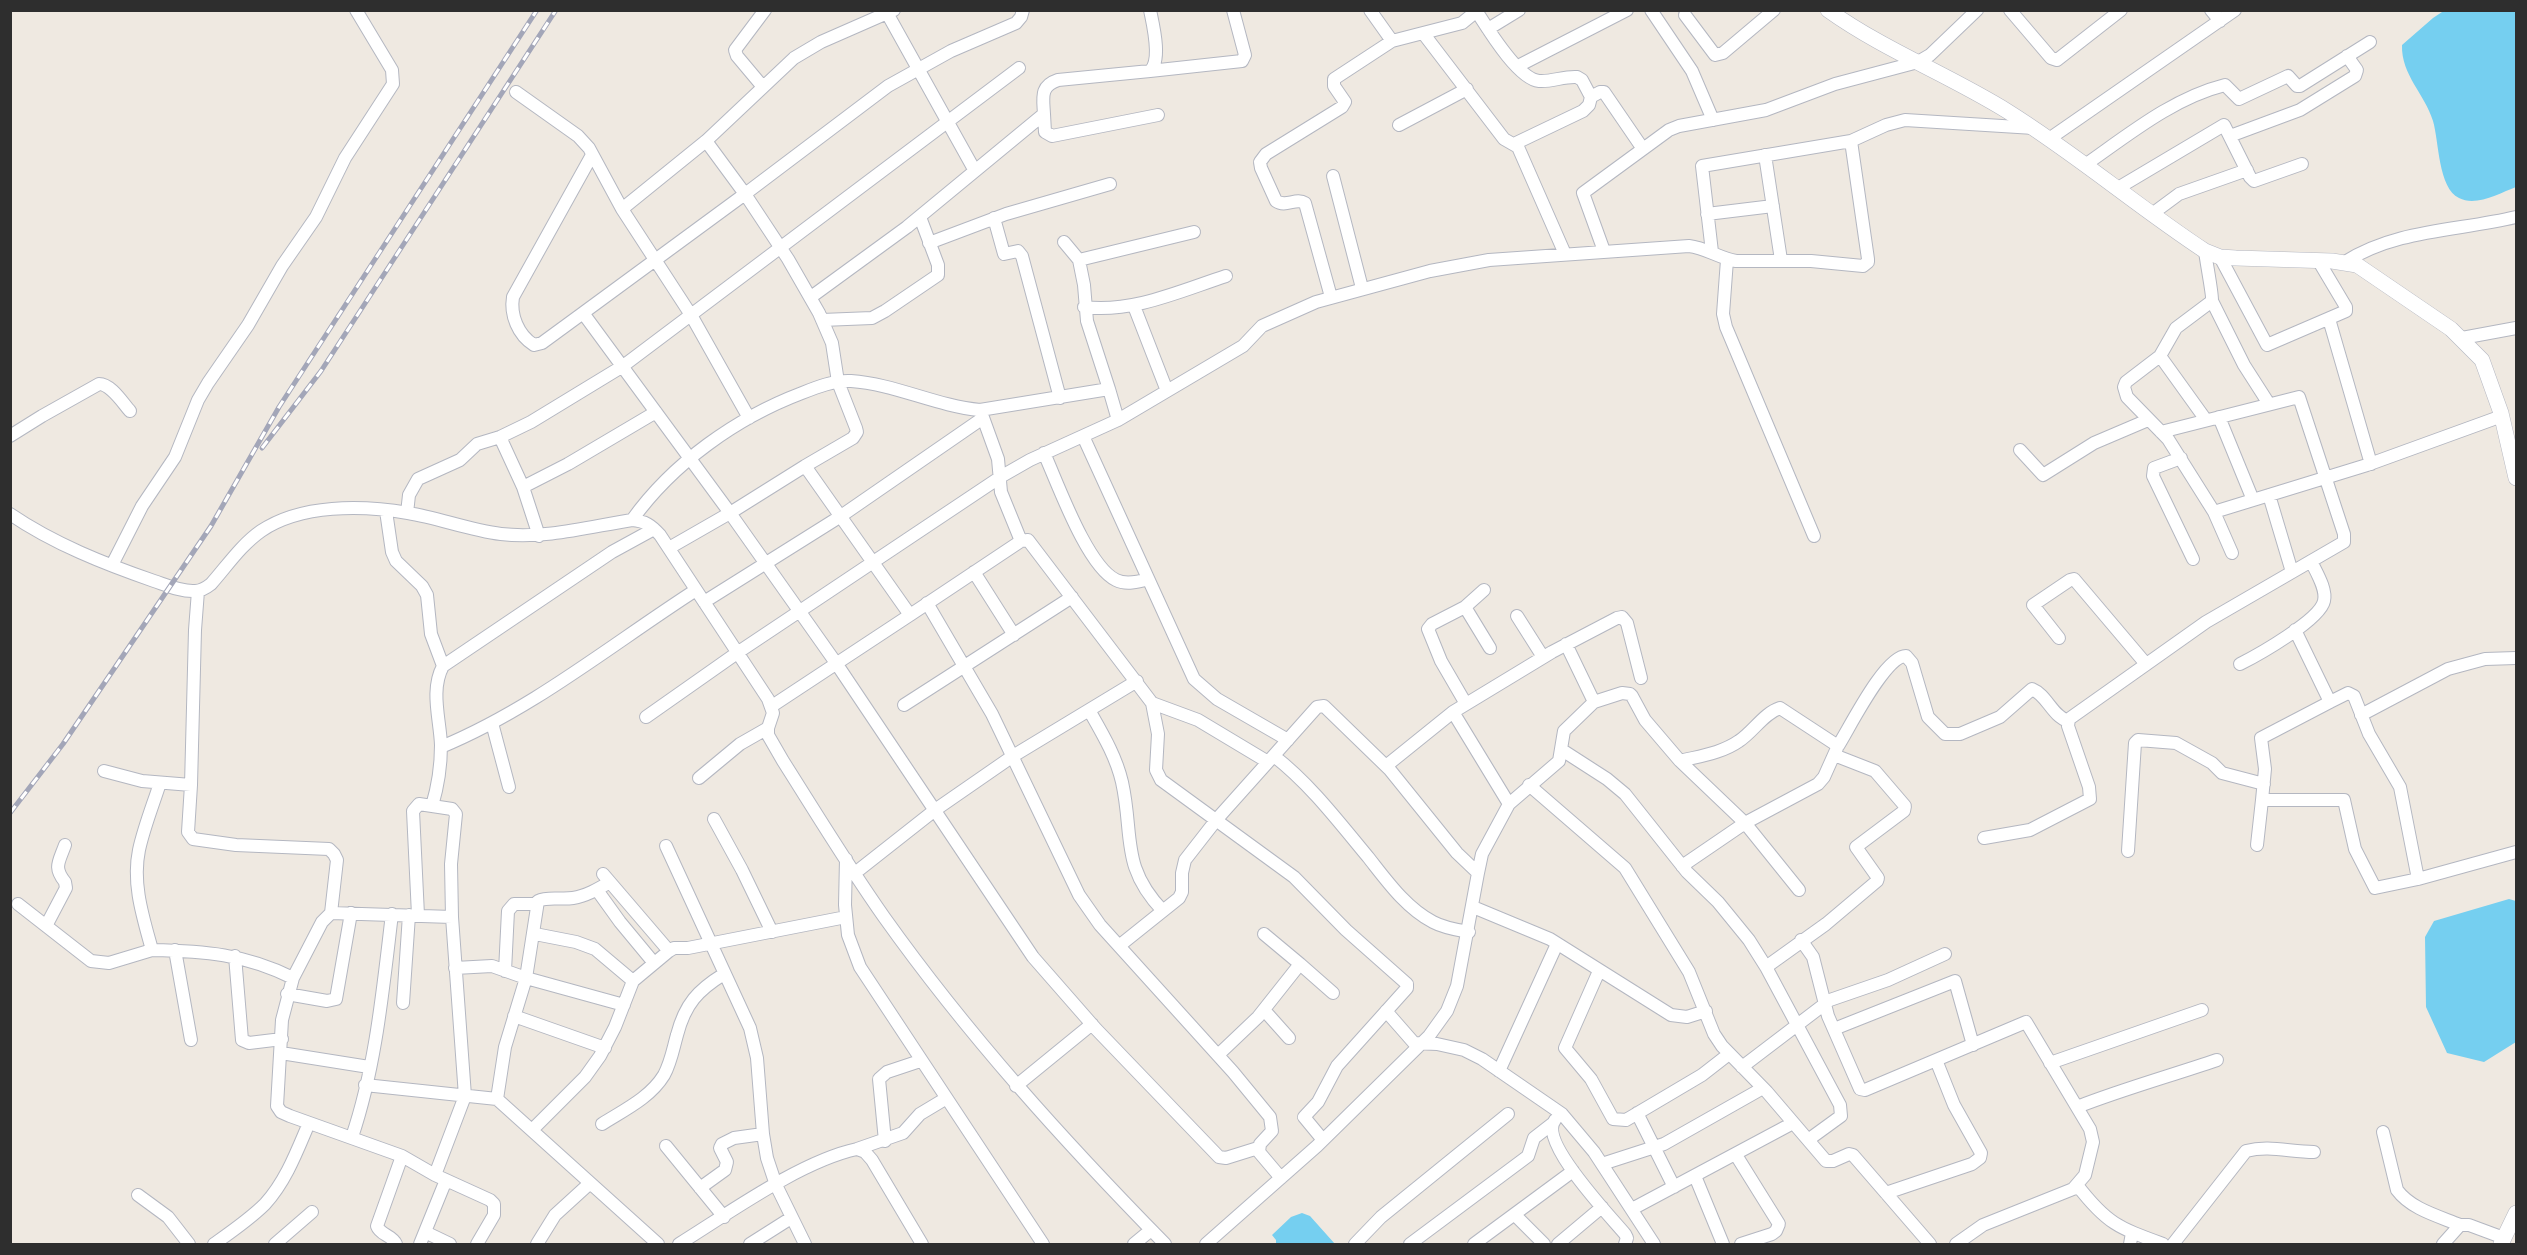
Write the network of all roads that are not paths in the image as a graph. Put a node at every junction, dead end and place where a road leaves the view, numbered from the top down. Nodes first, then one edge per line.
1 (356, 10) edge
2 (765, 10) edge
3 (1023, 10) edge
4 (1150, 10) edge
5 (1233, 10) edge
6 (1371, 10) edge
7 (1519, 10) edge
8 (1651, 10) edge
9 (1774, 10) edge
10 (1828, 10) edge
11 (1977, 10) edge
12 (2010, 10) edge
13 (2121, 10) edge
14 (2211, 10) edge
15 (2235, 10) edge
16 (1478, 11) edge
17 (890, 12) edge
18 (1622, 12) edge
19 (1685, 15) dead end
20 (2220, 21) junction
21 (1488, 29) junction
22 (1423, 33) junction
23 (1392, 41) junction
24 (2370, 42) dead end
25 (2347, 56) junction
26 (1918, 62) junction
27 (1518, 66) junction
28 (916, 68) junction
29 (1019, 68) dead end
30 (1150, 71) junction
31 (763, 87) junction
32 (1467, 89) junction
33 (516, 92) dead end
34 (1591, 97) junction
35 (1044, 114) junction
36 (1158, 115) dead end
37 (1713, 120) junction
38 (946, 122) junction
39 (1399, 125) dead end
40 (2034, 128) junction
41 (2230, 136) junction
42 (2049, 140) junction
43 (706, 141) junction
44 (1851, 141) junction
45 (1514, 144) junction
46 (1643, 149) junction
47 (592, 155) junction
48 (1765, 155) junction
49 (2302, 164) dead end
50 (2085, 165) junction
51 (2247, 170) junction
52 (975, 171) junction
53 (1333, 176) dead end
54 (1110, 184) dead end
55 (2118, 188) junction
56 (745, 194) junction
57 (1773, 206) junction
58 (622, 209) junction
59 (1707, 214) junction
60 (2152, 214) junction
61 (920, 217) junction
62 (2517, 217) edge
63 (994, 218) junction
64 (1194, 232) dead end
65 (1064, 242) dead end
66 (929, 243) junction
67 (780, 246) junction
68 (1604, 251) junction
69 (1712, 252) junction
70 (1565, 254) junction
71 (2213, 254) junction
72 (654, 260) junction
73 (1079, 260) junction
74 (1727, 260) junction
75 (1781, 260) junction
76 (2318, 260) junction
77 (2345, 262) junction
78 (1226, 276) dead end
79 (1362, 288) junction
80 (811, 297) junction
81 (1331, 297) junction
82 (2212, 301) junction
83 (1134, 306) junction
84 (1084, 307) junction
85 (582, 313) junction
86 (691, 315) junction
87 (2329, 319) junction
88 (822, 320) junction
89 (2517, 328) edge
90 (2462, 338) junction
91 (2160, 356) junction
92 (622, 366) junction
93 (838, 382) junction
94 (1109, 388) junction
95 (1167, 391) junction
96 (1059, 398) junction
97 (2270, 404) junction
98 (130, 411) dead end
99 (656, 412) junction
100 (981, 414) junction
101 (2502, 416) junction
102 (749, 418) junction
103 (2213, 418) junction
104 (1118, 420) junction
105 (2148, 420) junction
106 (2161, 432) junction
107 (10, 436) edge
108 (1083, 436) junction
109 (500, 437) junction
110 (2020, 450) dead end
111 (1044, 453) junction
112 (2181, 458) junction
113 (690, 460) junction
114 (2372, 464) junction
115 (805, 466) junction
116 (2516, 473) edge
117 (1000, 477) junction
118 (2326, 478) junction
119 (523, 487) junction
120 (2269, 495) junction
121 (2253, 500) junction
122 (386, 511) junction
123 (2214, 512) junction
124 (407, 513) junction
125 (730, 513) junction
126 (10, 514) edge
127 (841, 516) junction
128 (632, 520) junction
129 (654, 529) junction
130 (539, 536) junction
131 (1814, 536) dead end
132 (1021, 541) junction
133 (669, 548) junction
134 (2232, 553) dead end
135 (2193, 559) dead end
136 (2311, 561) junction
137 (766, 563) junction
138 (873, 564) junction
139 (112, 565) junction
140 (974, 572) junction
141 (2292, 572) junction
142 (1148, 579) junction
143 (696, 590) junction
144 (1484, 590) dead end
145 (198, 591) junction
146 (1072, 597) junction
147 (704, 602) junction
148 (927, 603) junction
149 (1465, 607) junction
150 (800, 612) junction
151 (910, 615) junction
152 (1517, 616) dead end
153 (2295, 630) junction
154 (1014, 635) junction
155 (2059, 638) dead end
156 (1566, 644) junction
157 (1490, 648) dead end
158 (737, 653) junction
159 (1543, 657) junction
160 (2517, 658) edge
161 (836, 663) junction
162 (2146, 664) junction
163 (2240, 664) dead end
164 (443, 666) junction
165 (965, 667) junction
166 (1641, 678) dead end
167 (1137, 681) junction
168 (1594, 702) junction
169 (2330, 702) junction
170 (1152, 703) junction
171 (1466, 704) junction
172 (904, 705) dead end
173 (772, 706) junction
174 (1089, 710) junction
175 (1453, 712) junction
176 (2361, 715) junction
177 (646, 717) dead end
178 (2068, 721) junction
179 (492, 723) junction
180 (768, 728) junction
181 (1288, 740) junction
182 (441, 747) junction
183 (1562, 750) junction
184 (1836, 750) junction
185 (1013, 756) junction
186 (1271, 759) junction
187 (1680, 761) junction
188 (1386, 766) junction
189 (104, 771) dead end
190 (699, 778) dead end
191 (160, 783) junction
192 (2264, 784) junction
193 (191, 785) junction
194 (1529, 785) junction
195 (509, 787) dead end
196 (2262, 800) junction
197 (1509, 804) junction
198 (432, 806) junction
199 (935, 810) junction
200 (714, 819) dead end
201 (1217, 819) junction
202 (1745, 823) junction
203 (1984, 838) dead end
204 (65, 845) dead end
205 (2257, 845) dead end
206 (666, 846) dead end
207 (2128, 851) dead end
208 (2517, 852) edge
209 (846, 859) junction
210 (1682, 866) junction
211 (855, 873) junction
212 (1478, 873) junction
213 (2418, 879) junction
214 (597, 890) junction
215 (1799, 890) dead end
216 (18, 904) dead end
217 (537, 904) junction
218 (1473, 907) junction
219 (1163, 911) junction
220 (331, 913) junction
221 (351, 913) junction
222 (392, 914) junction
223 (413, 915) junction
224 (846, 916) junction
225 (452, 917) junction
226 (46, 926) junction
227 (772, 932) junction
228 (1469, 932) junction
229 (1264, 933) dead end
230 (535, 934) junction
231 (1801, 940) junction
232 (711, 942) junction
233 (1557, 944) junction
234 (1119, 946) junction
235 (152, 950) junction
236 (175, 950) junction
237 (669, 951) junction
238 (1945, 954) dead end
239 (235, 956) junction
240 (654, 963) junction
241 (1300, 964) junction
242 (1766, 967) junction
243 (455, 968) junction
244 (505, 970) junction
245 (1599, 971) junction
246 (724, 974) junction
247 (292, 978) junction
248 (526, 978) junction
249 (633, 981) junction
250 (1333, 993) dead end
251 (287, 994) junction
252 (403, 1003) dead end
253 (1824, 1004) junction
254 (624, 1005) junction
255 (1264, 1010) junction
256 (2202, 1010) dead end
257 (1386, 1011) junction
258 (1706, 1011) junction
259 (514, 1016) junction
260 (1092, 1024) junction
261 (1797, 1026) junction
262 (1834, 1029) junction
263 (1289, 1038) dead end
264 (282, 1039) junction
265 (191, 1040) dead end
266 (1422, 1045) junction
267 (1973, 1045) junction
268 (605, 1048) junction
269 (280, 1053) junction
270 (1729, 1054) junction
271 (1218, 1055) junction
272 (1936, 1060) junction
273 (2217, 1060) dead end
274 (920, 1061) junction
275 (2050, 1063) junction
276 (369, 1067) junction
277 (1742, 1067) junction
278 (1499, 1071) junction
279 (365, 1086) junction
280 (1016, 1086) junction
281 (1763, 1088) junction
282 (465, 1096) junction
283 (497, 1099) junction
284 (945, 1099) junction
285 (2077, 1107) junction
286 (1561, 1113) junction
287 (1637, 1113) junction
288 (1508, 1114) dead end
289 (309, 1123) junction
290 (1793, 1123) junction
291 (602, 1124) dead end
292 (1552, 1124) junction
293 (532, 1130) junction
294 (2383, 1132) dead end
295 (762, 1134) junction
296 (352, 1137) junction
297 (1323, 1140) junction
298 (1808, 1140) junction
299 (885, 1141) junction
300 (666, 1146) dead end
301 (1258, 1148) junction
302 (1655, 1148) junction
303 (857, 1149) junction
304 (2314, 1152) dead end
305 (1736, 1155) junction
306 (402, 1156) junction
307 (1602, 1164) junction
308 (1573, 1171) junction
309 (1695, 1176) junction
310 (440, 1177) junction
311 (1281, 1178) junction
312 (589, 1184) junction
313 (776, 1185) junction
314 (2077, 1185) junction
315 (1674, 1187) junction
316 (700, 1188) junction
317 (1886, 1193) junction
318 (138, 1194) dead end
319 (1602, 1207) junction
320 (1632, 1209) junction
321 (312, 1212) dead end
322 (2517, 1213) edge
323 (1515, 1215) junction
324 (724, 1217) junction
325 (791, 1218) junction
326 (2460, 1225) junction
327 (1151, 1230) junction
328 (425, 1232) junction
329 (2131, 1239) edge
330 (1763, 1241) edge
331 (2503, 1241) edge
332 (1362, 1242) edge
333 (1474, 1244) edge
334 (189, 1245) edge
335 (214, 1245) edge
336 (275, 1245) edge
337 (396, 1245) edge
338 (420, 1245) edge
339 (450, 1245) edge
340 (477, 1245) edge
341 (537, 1245) edge
342 (658, 1245) edge
343 (679, 1245) edge
344 (750, 1245) edge
345 (805, 1245) edge
346 (922, 1245) edge
347 (1043, 1245) edge
348 (1134, 1245) edge
349 (1165, 1245) edge
350 (1206, 1245) edge
351 (1410, 1245) edge
352 (1479, 1245) edge
353 (1544, 1245) edge
354 (1558, 1245) edge
355 (1625, 1245) edge
356 (1654, 1245) edge
357 (1723, 1245) edge
358 (1740, 1245) edge
359 (1930, 1245) edge
360 (1956, 1245) edge
361 (2163, 1245) edge
362 (2173, 1245) edge
363 (2443, 1245) edge

1 - 139 street
2 - 31 street
3 - 28 street
4 - 30 street
5 - 30 street
6 - 23 street
7 - 21 street
8 - 37 street
9 - 19 street
10 - 26 street
11 - 26 street
12 - 13 street
14 - 20 street
15 - 20 street
16 - 21 street
16 - 22 street
17 - 28 street
17 - 31 street
18 - 27 street
20 - 42 street
21 - 27 street
22 - 23 street
22 - 32 street
23 - 81 street
24 - 25 street
25 - 41 street
25 - 50 street
26 - 37 street
26 - 40 street
27 - 34 street
28 - 38 street
28 - 56 street
29 - 38 street
30 - 35 street
31 - 43 street
32 - 39 street
32 - 45 street
33 - 47 street
34 - 45 street
34 - 46 street
35 - 36 street
35 - 52 street
37 - 46 street
38 - 52 street
38 - 67 street
40 - 42 street
40 - 44 street
41 - 51 street
41 - 55 street
42 - 50 street
43 - 56 street
43 - 58 street
44 - 48 street
44 - 75 street
45 - 70 street
46 - 68 street
47 - 58 street
47 - 85 street
48 - 57 street
48 - 59 street
49 - 51 street
50 - 55 street
51 - 60 street
52 - 61 street
53 - 79 street
54 - 63 street
55 - 60 street
56 - 67 street
56 - 72 street
57 - 59 street
57 - 75 street
58 - 72 street
59 - 69 street
60 - 71 street
61 - 66 street
61 - 80 street
62 - 77 street
63 - 66 street
63 - 96 street
64 - 73 street
65 - 73 street
66 - 88 street
67 - 80 street
67 - 86 street
68 - 69 street
68 - 70 street
69 - 74 street
70 - 79 street
71 - 76 street
71 - 82 street
71 - 87 street
72 - 85 street
72 - 86 street
73 - 84 street
74 - 75 street
74 - 131 street
76 - 77 street
76 - 87 street
77 - 90 street
78 - 83 street
79 - 81 street
80 - 88 street
81 - 95 street
82 - 91 street
82 - 97 street
83 - 84 street
83 - 95 street
84 - 94 street
85 - 92 street
86 - 92 street
86 - 102 street
87 - 114 street
88 - 93 street
89 - 90 street
90 - 101 street
91 - 103 street
91 - 105 street
92 - 99 street
92 - 109 street
93 - 100 street
93 - 102 street
93 - 115 street
94 - 96 street
94 - 104 street
95 - 104 street
96 - 100 street
97 - 103 street
97 - 118 street
98 - 107 street
99 - 113 street
99 - 119 street
100 - 117 street
100 - 127 street
101 - 114 street
101 - 116 street
102 - 113 street
103 - 106 street
103 - 121 street
104 - 108 street
105 - 106 street
105 - 110 street
106 - 112 street
108 - 111 street
108 - 142 street
109 - 119 street
109 - 124 street
111 - 117 street
111 - 142 street
112 - 123 street
112 - 135 street
113 - 125 street
113 - 128 street
114 - 118 street
115 - 125 street
115 - 127 street
117 - 132 street
117 - 138 street
118 - 120 street
118 - 136 street
119 - 130 street
120 - 121 street
120 - 141 street
121 - 123 street
122 - 124 street
122 - 145 street
122 - 164 street
123 - 134 street
124 - 130 street
125 - 133 street
125 - 137 street
126 - 139 street
127 - 137 street
127 - 138 street
128 - 129 street
128 - 130 street
129 - 133 street
129 - 164 street
132 - 140 street
132 - 146 street
133 - 143 street
136 - 141 street
136 - 153 street
137 - 147 street
137 - 150 street
138 - 150 street
138 - 151 street
139 - 145 street
140 - 148 street
140 - 154 street
141 - 162 street
142 - 181 street
143 - 147 street
143 - 179 street
144 - 149 street
145 - 193 street
146 - 154 street
146 - 167 street
147 - 158 street
148 - 151 street
148 - 165 street
149 - 157 street
149 - 171 street
150 - 158 street
150 - 161 street
151 - 161 street
152 - 159 street
153 - 163 street
153 - 169 street
154 - 165 street
155 - 162 street
156 - 159 street
156 - 166 street
156 - 168 street
158 - 173 street
158 - 177 street
159 - 171 street
160 - 176 street
161 - 173 street
161 - 199 street
162 - 178 street
164 - 182 street
165 - 172 street
165 - 185 street
167 - 170 street
167 - 174 street
168 - 183 street
168 - 187 street
169 - 176 street
169 - 192 street
170 - 186 street
170 - 201 street
171 - 175 street
173 - 180 street
174 - 185 street
174 - 219 street
175 - 188 street
175 - 197 street
176 - 213 street
178 - 184 street
178 - 203 street
179 - 182 street
179 - 195 street
180 - 190 street
180 - 209 street
181 - 186 street
181 - 188 street
182 - 198 street
183 - 194 street
183 - 210 street
184 - 187 street
184 - 202 street
184 - 231 street
185 - 199 street
185 - 234 street
186 - 201 street
186 - 228 street
187 - 202 street
188 - 212 street
189 - 191 street
191 - 193 street
191 - 235 street
192 - 196 street
192 - 207 street
193 - 220 street
194 - 197 street
194 - 258 street
196 - 205 street
196 - 213 street
197 - 212 street
198 - 223 street
198 - 225 street
199 - 211 street
199 - 260 street
200 - 227 street
201 - 219 street
201 - 257 street
202 - 210 street
202 - 215 street
204 - 226 street
206 - 232 street
208 - 213 street
209 - 211 street
209 - 224 street
210 - 242 street
211 - 280 street
212 - 218 street
214 - 217 street
214 - 237 street
214 - 240 street
216 - 226 street
217 - 230 street
217 - 244 street
218 - 228 street
218 - 233 street
219 - 234 street
220 - 221 street
220 - 247 street
221 - 222 street
221 - 251 street
222 - 223 street
222 - 276 street
223 - 225 street
223 - 252 street
224 - 227 street
224 - 274 street
225 - 243 street
226 - 235 street
227 - 232 street
228 - 266 street
229 - 241 street
230 - 248 street
230 - 249 street
231 - 242 street
231 - 253 street
232 - 237 street
232 - 246 street
233 - 245 street
233 - 278 street
234 - 271 street
235 - 236 street
236 - 239 street
236 - 265 street
237 - 240 street
238 - 253 street
239 - 247 street
239 - 264 street
240 - 249 street
241 - 250 street
241 - 255 street
242 - 261 street
243 - 244 street
243 - 282 street
244 - 248 street
245 - 258 street
245 - 287 street
246 - 291 street
246 - 295 street
247 - 251 street
248 - 254 street
248 - 259 street
249 - 254 street
251 - 264 street
253 - 261 street
253 - 262 street
254 - 268 street
255 - 263 street
255 - 271 street
256 - 275 street
257 - 266 street
257 - 297 street
258 - 270 street
259 - 268 street
259 - 283 street
260 - 280 street
260 - 301 street
261 - 277 street
261 - 298 street
262 - 267 street
262 - 272 street
264 - 269 street
266 - 278 street
266 - 297 street
267 - 272 street
267 - 275 street
268 - 293 street
269 - 276 street
269 - 289 street
270 - 277 street
270 - 287 street
271 - 301 street
272 - 317 street
273 - 285 street
274 - 284 street
274 - 299 street
275 - 285 street
276 - 279 street
277 - 281 street
278 - 286 street
279 - 282 street
279 - 296 street
280 - 327 street
281 - 290 street
281 - 302 street
282 - 283 street
282 - 310 street
283 - 293 street
284 - 299 street
284 - 347 street
285 - 314 street
286 - 292 street
286 - 307 street
287 - 302 street
288 - 332 street
289 - 296 street
289 - 335 street
290 - 298 street
290 - 305 street
292 - 308 street
292 - 351 street
293 - 312 street
294 - 326 street
295 - 313 street
295 - 316 street
296 - 306 street
297 - 311 street
298 - 317 street
299 - 303 street
300 - 316 street
301 - 311 street
302 - 307 street
302 - 315 street
303 - 313 street
303 - 346 street
304 - 362 street
305 - 309 street
305 - 330 street
306 - 310 street
306 - 337 street
307 - 320 street
308 - 319 street
308 - 323 street
309 - 315 street
309 - 357 street
310 - 328 street
310 - 340 street
311 - 350 street
312 - 341 street
312 - 342 street
313 - 324 street
313 - 325 street
314 - 329 street
314 - 360 street
315 - 320 street
316 - 324 street
317 - 359 street
318 - 334 street
319 - 354 street
319 - 355 street
320 - 356 street
321 - 336 street
322 - 331 street
323 - 333 street
323 - 353 street
324 - 343 street
325 - 344 street
325 - 345 street
326 - 331 street
326 - 363 street
327 - 348 street
327 - 349 street
328 - 338 street
328 - 339 street
329 - 361 street
330 - 358 street
333 - 352 street

